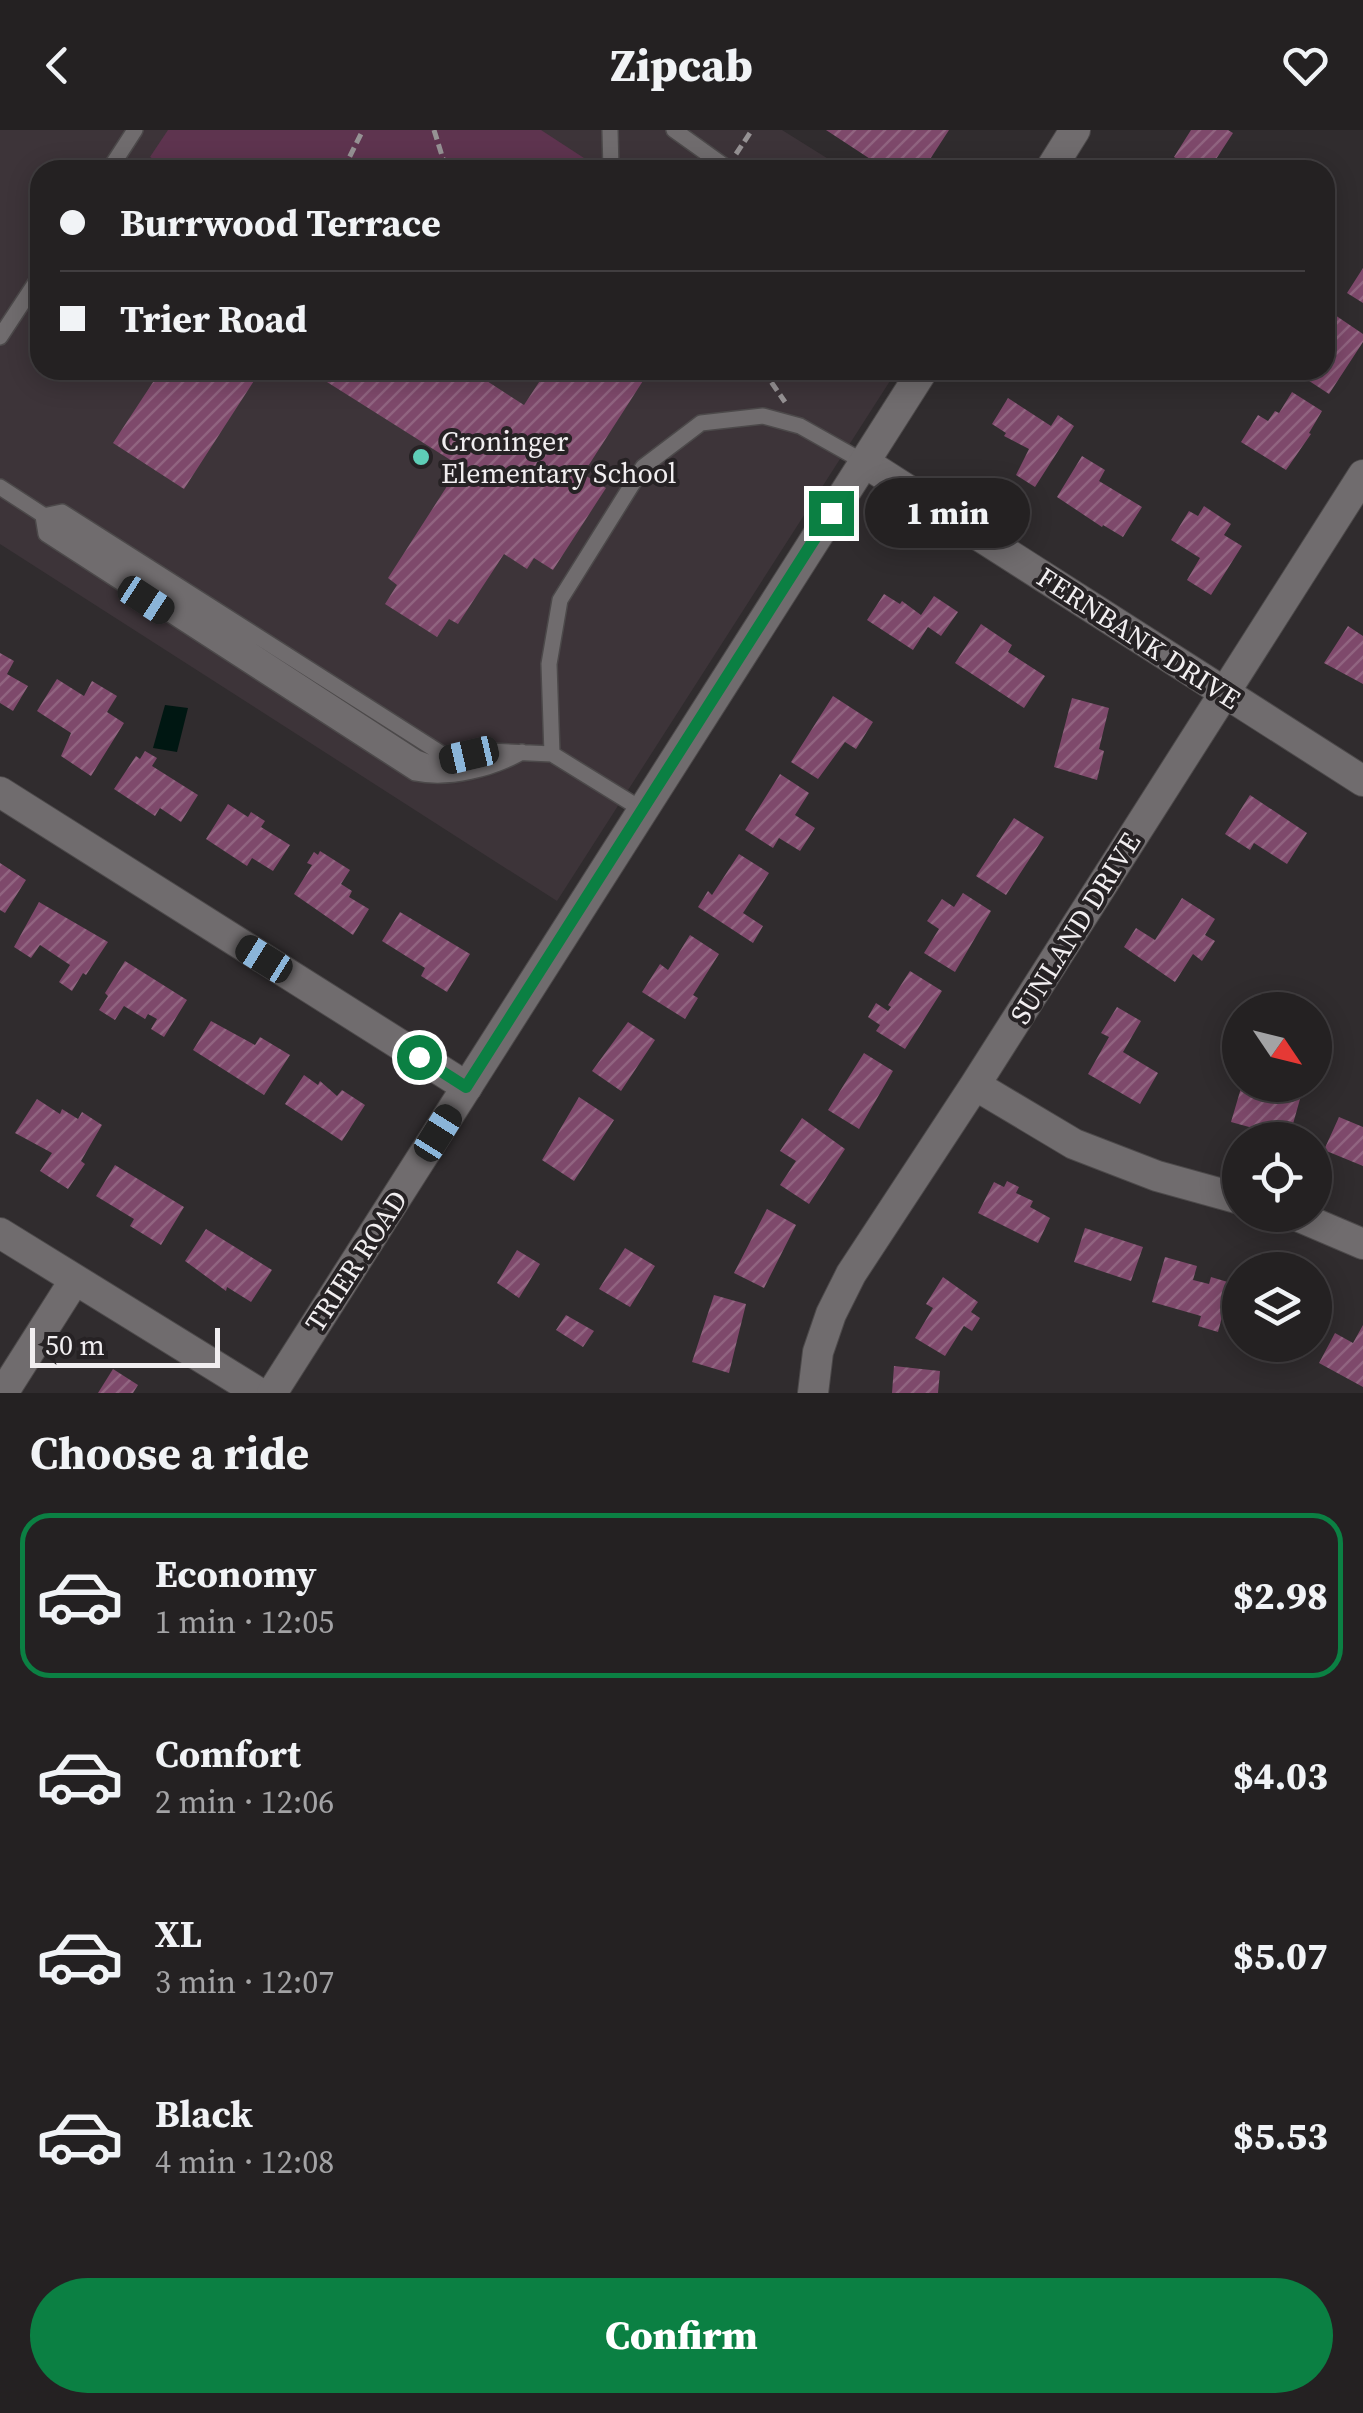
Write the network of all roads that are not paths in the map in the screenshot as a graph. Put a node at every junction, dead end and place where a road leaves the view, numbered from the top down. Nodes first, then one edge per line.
1 (136, 130) edge
2 (610, 130) edge
3 (674, 130) edge
4 (1076, 130) edge
5 (116, 160) edge
6 (612, 160) edge
7 (716, 160) edge
8 (1056, 160) edge
9 (30, 291) edge
10 (0, 337) edge
11 (917, 380) edge
12 (864, 462) junction
13 (1363, 475) edge
14 (0, 487) edge
15 (42, 516) junction
16 (1224, 692) junction
17 (522, 752) junction
18 (552, 754) junction
19 (1363, 781) edge
20 (0, 792) edge
21 (641, 809) junction
22 (976, 1085) junction
23 (466, 1087) junction
24 (1222, 1194) edge
25 (1332, 1231) edge
26 (0, 1233) edge
27 (1363, 1244) edge
28 (74, 1280) junction
29 (813, 1392) edge
30 (3, 1393) edge
31 (259, 1393) edge
32 (272, 1393) edge

1 - 5 lane
2 - 6 lane
3 - 7 lane
4 - 8 street
9 - 10 lane
11 - 12 street, TRIER ROAD
12 - 16 street, FERNBANK DRIVE
12 - 18 lane
12 - 21 street, TRIER ROAD
13 - 16 street, SUNLAND DRIVE
14 - 15 lane
15 - 17 lane
15 - 17 lane
16 - 19 street, FERNBANK DRIVE
16 - 22 street, SUNLAND DRIVE
17 - 18 lane
18 - 21 lane
20 - 23 street
21 - 23 street, TRIER ROAD
22 - 24 street
22 - 29 street, SUNLAND DRIVE
23 - 32 street, TRIER ROAD
25 - 27 street
26 - 28 street
28 - 30 street
28 - 31 street

